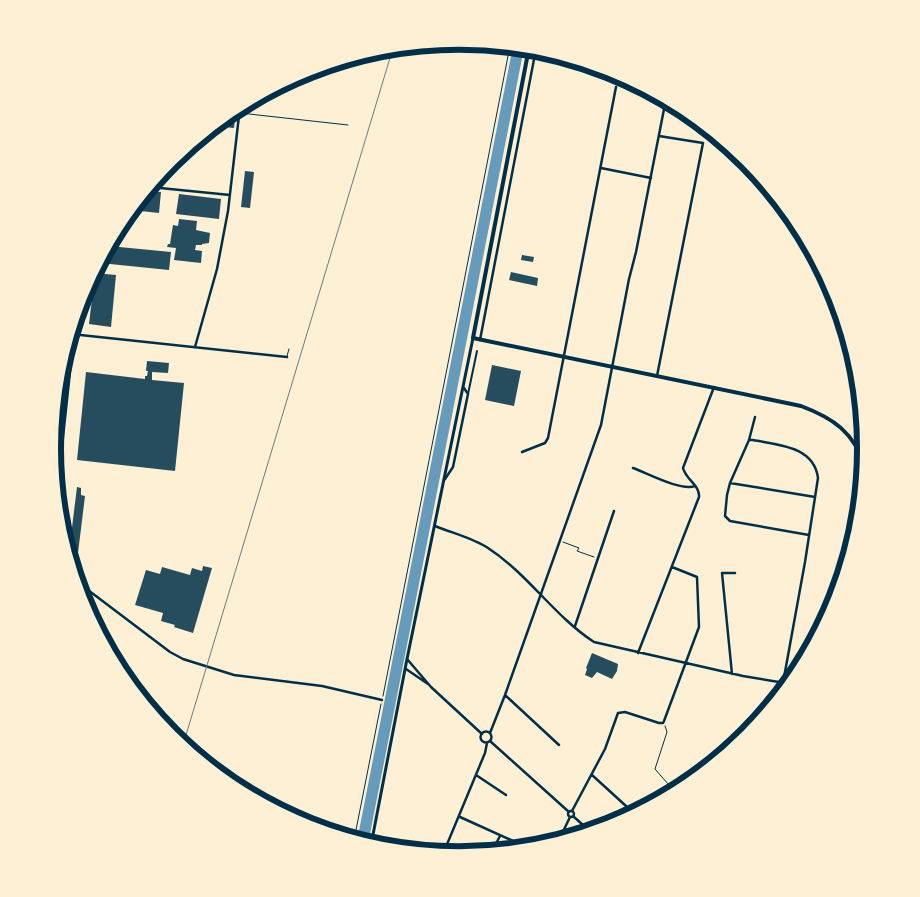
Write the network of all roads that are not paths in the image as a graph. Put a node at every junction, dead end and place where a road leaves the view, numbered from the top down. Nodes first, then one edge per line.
1 (527, 56) edge
2 (534, 57) edge
3 (616, 87) dead end
4 (665, 107) edge
5 (244, 114) edge
6 (239, 117) edge
7 (348, 125) dead end
8 (659, 136) junction
9 (601, 168) junction
10 (651, 178) junction
11 (159, 188) edge
12 (230, 195) junction
13 (78, 335) edge
14 (473, 338) junction
15 (480, 340) junction
16 (194, 347) junction
17 (289, 349) dead end
18 (477, 351) dead end
19 (287, 356) joint
20 (564, 357) junction
21 (613, 367) junction
22 (69, 369) edge
23 (657, 376) junction
24 (714, 387) junction
25 (464, 388) junction
26 (468, 394) junction
27 (755, 417) dead end
28 (749, 440) junction
29 (858, 448) edge
30 (61, 452) edge
31 (522, 452) dead end
32 (633, 468) dead end
33 (445, 480) junction
34 (730, 482) junction
35 (696, 486) junction
36 (815, 497) junction
37 (614, 512) dead end
38 (435, 526) junction
39 (809, 535) junction
40 (672, 567) junction
41 (735, 573) dead end
42 (88, 590) edge
43 (540, 595) junction
44 (575, 627) junction
45 (638, 653) junction
46 (407, 659) junction
47 (685, 663) junction
48 (405, 669) junction
49 (732, 674) junction
50 (783, 681) edge
51 (782, 683) edge
52 (431, 687) junction
53 (505, 695) junction
54 (382, 700) road end
55 (490, 733) junction
56 (482, 734) junction
57 (488, 742) junction
58 (559, 745) dead end
59 (591, 775) junction
60 (476, 776) junction
61 (506, 795) dead end
62 (626, 806) dead end
63 (571, 812) junction
64 (459, 816) junction
65 (572, 817) junction
66 (585, 827) edge
67 (563, 833) edge
68 (500, 836) junction
69 (374, 837) edge
70 (517, 843) edge
71 (495, 845) edge
72 (447, 846) edge

1 - 14 main road
2 - 15 street
3 - 9 street
4 - 8 street
5 - 7 lane
6 - 12 street
8 - 10 street
8 - 23 street
9 - 10 street
9 - 20 street
10 - 21 street
11 - 12 street
12 - 16 street
13 - 16 street
14 - 15 main road
14 - 25 street
15 - 20 main road
16 - 19 street
17 - 19 lane
18 - 26 street
20 - 21 main road
20 - 31 street
21 - 23 main road
21 - 43 street
22 - 30 street
23 - 24 main road
24 - 29 main road
24 - 35 street
25 - 26 street
25 - 33 street
26 - 33 street
27 - 28 street
28 - 34 street
28 - 36 street
32 - 35 street
33 - 38 street
34 - 36 street
34 - 39 street
35 - 40 street
36 - 39 street
37 - 44 street
38 - 43 street
38 - 46 street
39 - 50 street
40 - 45 street
40 - 47 street
41 - 49 street
42 - 54 street
43 - 44 street
43 - 53 street
44 - 45 street
45 - 47 street
46 - 48 street
46 - 52 street
47 - 49 street
47 - 59 street
48 - 52 street
48 - 69 street
49 - 51 street
52 - 56 street
53 - 55 street
53 - 58 street
55 - 56 street
55 - 57 street
56 - 57 street
57 - 60 street
57 - 63 street
59 - 62 street
59 - 63 street
60 - 61 street
60 - 64 street
63 - 65 street
63 - 65 street
64 - 68 street
64 - 72 street
65 - 66 street
65 - 67 street
68 - 70 street
68 - 71 street

